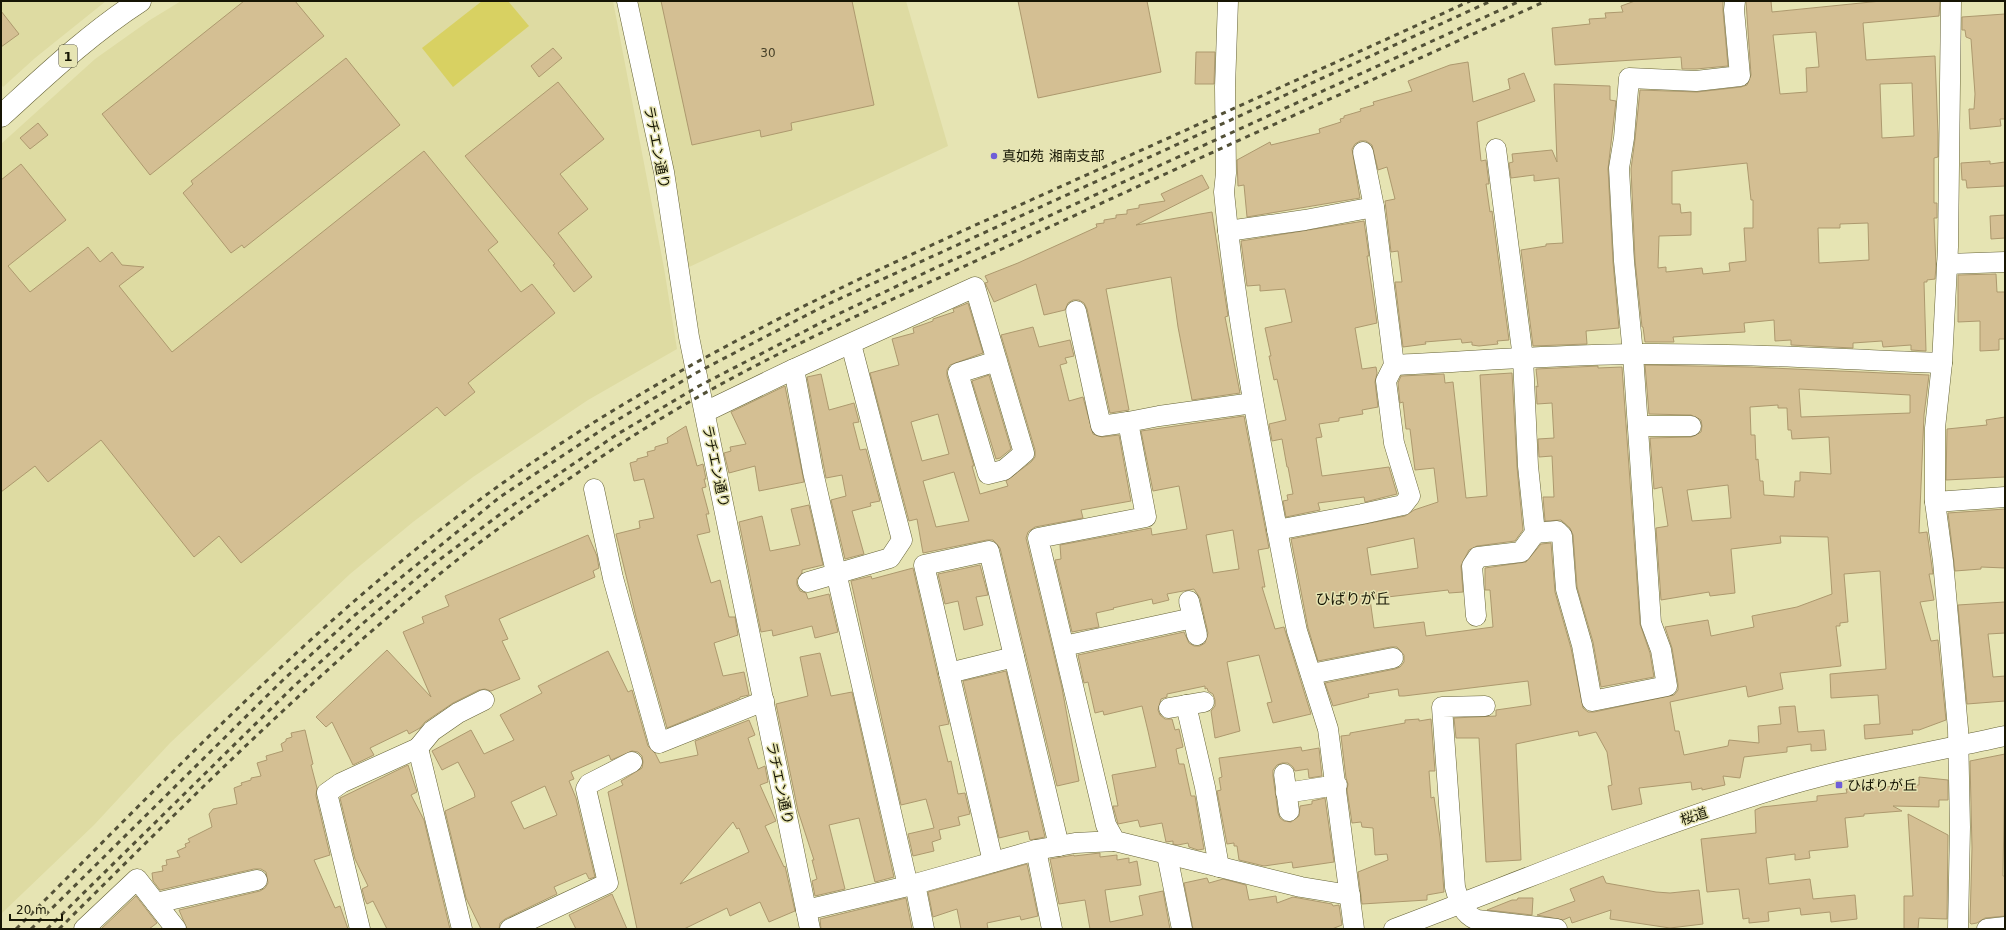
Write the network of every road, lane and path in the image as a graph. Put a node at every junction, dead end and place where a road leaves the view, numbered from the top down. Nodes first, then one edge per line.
1 (140, 1) edge
2 (627, 1) edge
3 (1228, 1) edge
4 (1735, 1) edge
5 (1951, 1) edge
6 (1, 116) edge
7 (1496, 149) dead end
8 (1363, 152) dead end
9 (1374, 207) junction
10 (1228, 231) junction
11 (2005, 262) edge
12 (1947, 264) junction
13 (1076, 311) dead end
14 (851, 344) junction
15 (1633, 354) junction
16 (1523, 358) junction
17 (997, 361) junction
18 (1942, 363) junction
19 (1394, 366) junction
20 (794, 369) junction
21 (1253, 404) junction
22 (705, 412) junction
23 (1128, 422) junction
24 (1638, 426) junction
25 (1691, 426) dead end
26 (594, 489) dead end
27 (2005, 497) edge
28 (1935, 502) junction
29 (1277, 530) junction
30 (1535, 533) junction
31 (836, 574) junction
32 (808, 582) dead end
33 (1476, 616) dead end
34 (1193, 618) dead end
35 (1064, 646) junction
36 (1014, 657) junction
37 (1393, 658) dead end
38 (949, 673) junction
39 (1311, 674) junction
40 (484, 700) dead end
41 (764, 701) junction
42 (1186, 705) dead end
43 (1485, 706) dead end
44 (2005, 736) edge
45 (1958, 746) junction
46 (418, 748) junction
47 (632, 762) dead end
48 (1337, 784) junction
49 (1286, 792) dead end
50 (1115, 840) junction
51 (1059, 846) junction
52 (1036, 850) junction
53 (1167, 855) junction
54 (993, 862) junction
55 (1219, 867) junction
56 (257, 880) dead end
57 (912, 885) junction
58 (1350, 895) junction
59 (156, 903) junction
60 (1460, 904) junction
61 (809, 924) edge
62 (2005, 927) edge
63 (84, 929) edge
64 (176, 929) edge
65 (360, 929) edge
66 (462, 929) edge
67 (510, 929) edge
68 (924, 929) edge
69 (1052, 929) edge
70 (1182, 929) edge
71 (1354, 929) edge
72 (1394, 929) edge
73 (1557, 929) edge
74 (1958, 929) edge
75 (1987, 929) edge

1 - 6 highway, 1
2 - 22 street, ラチエン通り
3 - 10 street
4 - 15 street
5 - 12 street
7 - 16 street
8 - 9 street
9 - 10 street
9 - 19 street
10 - 21 street
11 - 12 street
12 - 18 street
13 - 23 street
14 - 17 street
14 - 20 street
14 - 31 street
15 - 16 street
15 - 18 street
15 - 24 street
16 - 19 street
16 - 30 street
17 - 17 street
18 - 28 street
19 - 29 street
20 - 22 street
20 - 31 street
21 - 23 street
21 - 29 street
22 - 41 street, ラチエン通り
23 - 35 street
24 - 25 street
24 - 30 street
26 - 41 street
27 - 28 street
28 - 45 street
29 - 39 street
30 - 33 street
31 - 32 street
31 - 57 street
34 - 35 street
35 - 50 street
36 - 38 street
36 - 38 street
36 - 51 street
37 - 39 street
38 - 54 street
39 - 48 street
40 - 46 street
41 - 61 street, ラチエン通り
42 - 55 street
43 - 60 street
44 - 45 street, 桜道
45 - 60 street, 桜道
45 - 74 street
46 - 65 street
46 - 66 street
47 - 67 street
48 - 49 street
48 - 58 street
50 - 51 street
50 - 53 street
51 - 52 street
52 - 54 street
52 - 69 street
53 - 55 street
53 - 70 street
54 - 57 street
55 - 58 street
56 - 59 street
57 - 61 street
57 - 68 street
58 - 71 street
59 - 63 street
59 - 64 street
60 - 72 street, 桜道
60 - 73 street
62 - 75 street

